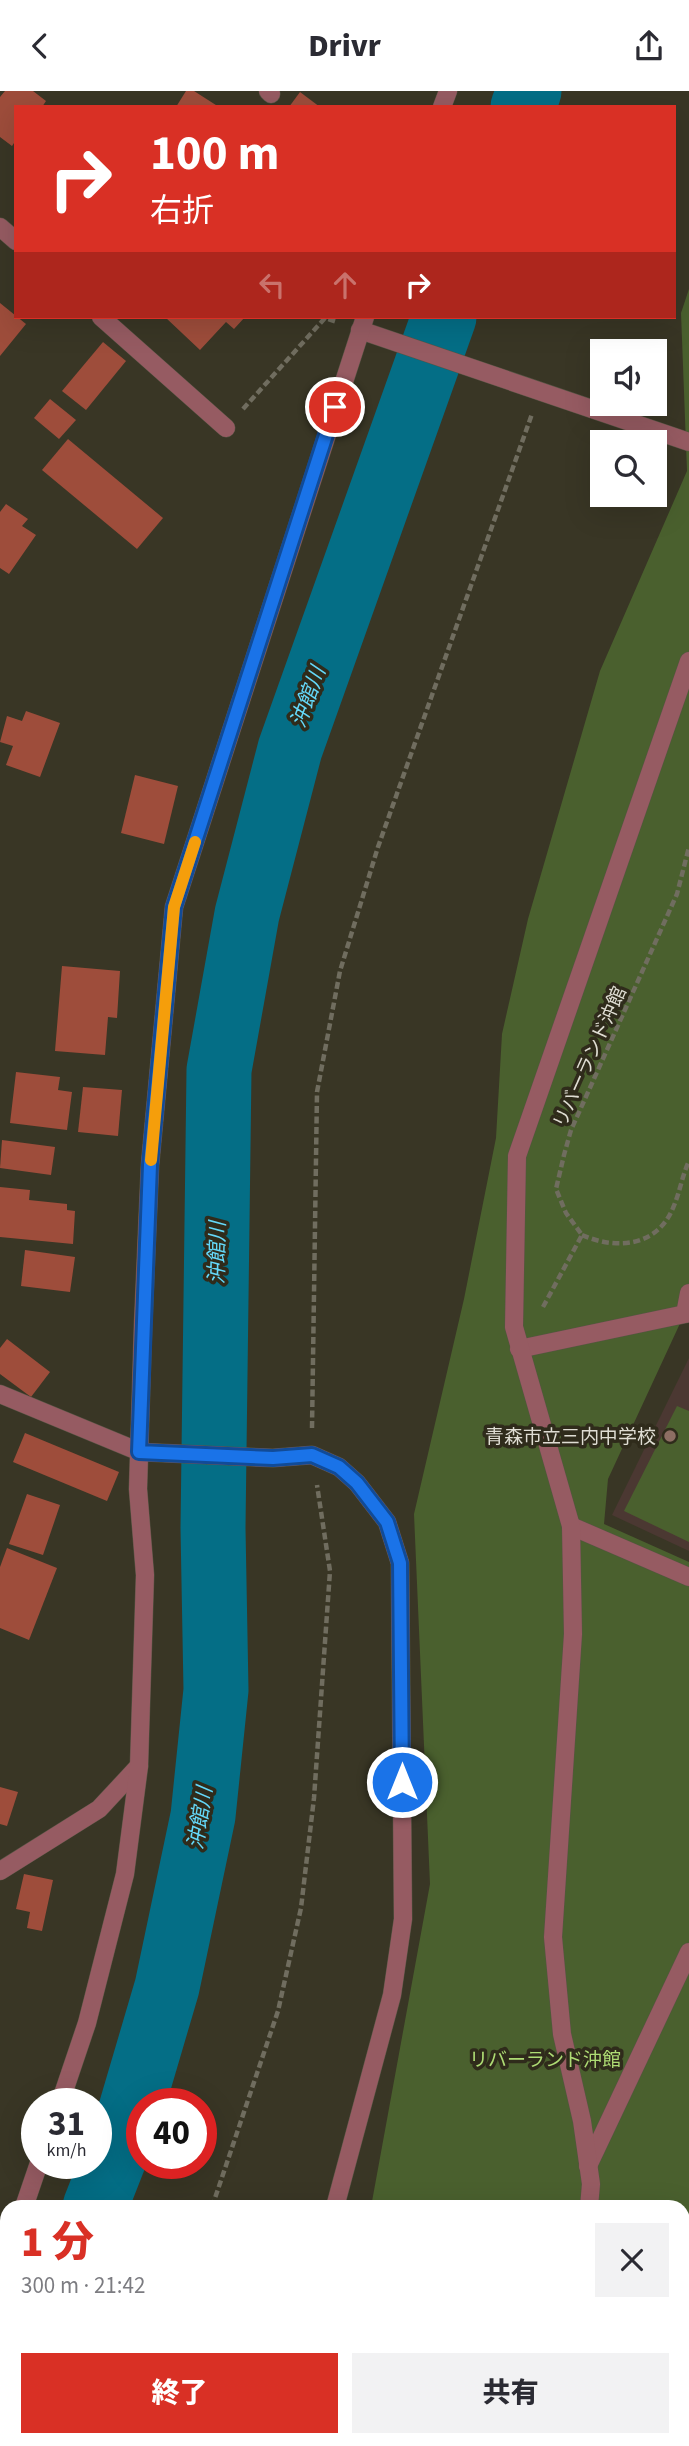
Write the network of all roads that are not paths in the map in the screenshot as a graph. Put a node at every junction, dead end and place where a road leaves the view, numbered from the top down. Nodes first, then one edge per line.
1 (0, 226) edge
2 (14, 239) edge
3 (103, 319) edge
4 (363, 323) edge
5 (226, 428) road end
6 (689, 442) edge
7 (689, 661) edge
8 (689, 1293) edge
9 (519, 1349) junction
10 (0, 1394) edge
11 (139, 1452) junction
12 (570, 1527) junction
13 (689, 1577) edge
14 (139, 1766) junction
15 (0, 1871) edge
16 (689, 1952) edge
17 (65, 2088) edge
18 (588, 2166) junction
19 (34, 2179) edge
20 (26, 2200) edge
21 (337, 2200) edge
22 (589, 2200) edge

1 - 2 street
3 - 5 street
4 - 6 street
4 - 11 street
7 - 9 street
8 - 9 street
9 - 12 street
10 - 11 street
11 - 14 street
11 - 21 street
12 - 13 street
12 - 18 street
14 - 15 street
14 - 17 street
16 - 18 street
18 - 22 street
19 - 20 street

